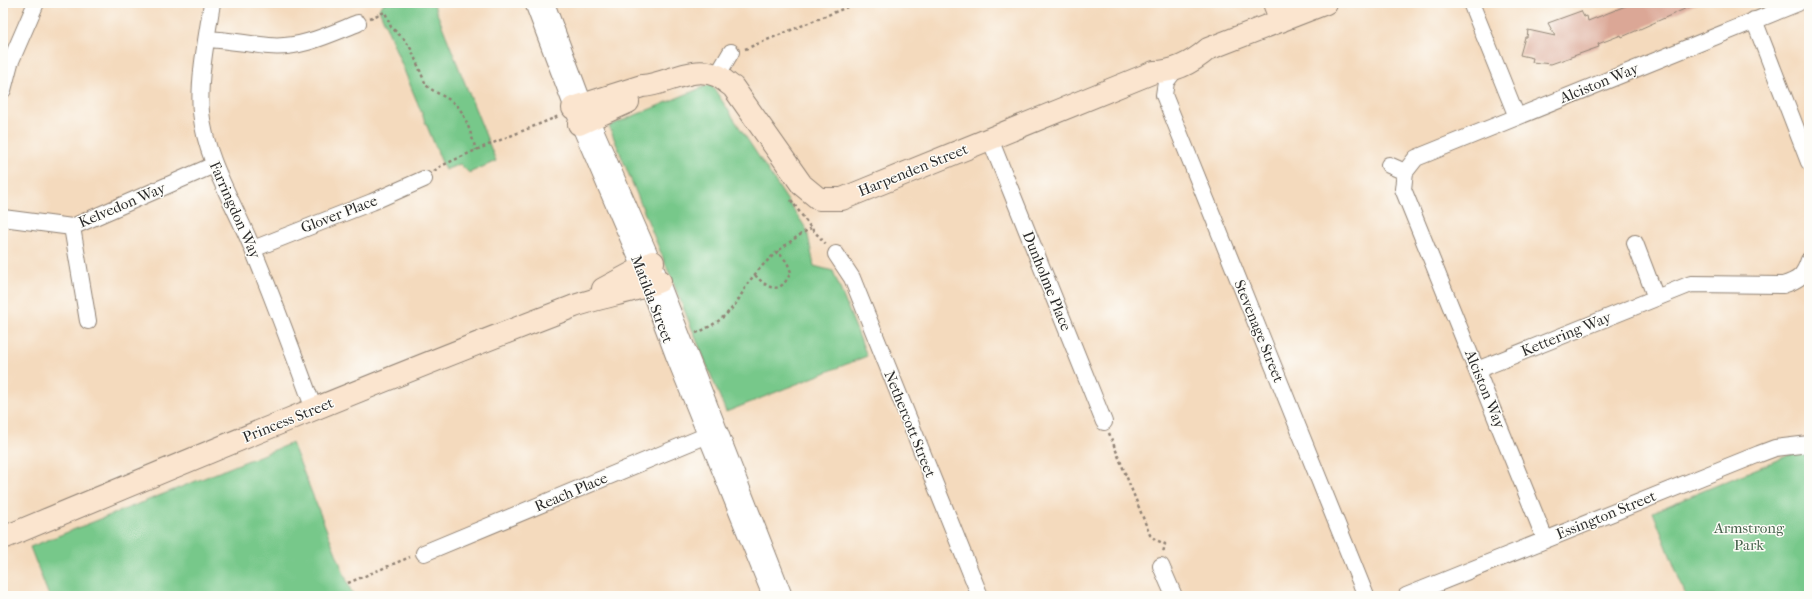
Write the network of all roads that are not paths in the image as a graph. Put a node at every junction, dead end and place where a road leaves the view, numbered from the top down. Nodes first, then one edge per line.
1 (36, 3) edge
2 (212, 3) edge
3 (533, 3) edge
4 (546, 3) edge
5 (1326, 3) edge
6 (1471, 3) edge
7 (1798, 3) edge
8 (1278, 12) edge
9 (1754, 20) junction
10 (358, 24) road end
11 (207, 38) junction
12 (1208, 50) junction
13 (731, 52) road end
14 (1177, 67) junction
15 (1154, 72) junction
16 (718, 76) junction
17 (3, 90) edge
18 (580, 114) junction
19 (1517, 117) junction
20 (990, 139) junction
21 (1809, 161) edge
22 (214, 165) junction
23 (1389, 165) dead end
24 (1405, 172) junction
25 (424, 178) road end
26 (3, 218) edge
27 (72, 226) junction
28 (1635, 243) dead end
29 (253, 249) junction
30 (836, 254) road end
31 (1809, 260) edge
32 (651, 275) junction
33 (1656, 298) junction
34 (88, 321) dead end
35 (1477, 370) junction
36 (314, 409) junction
37 (1104, 422) road end
38 (712, 433) junction
39 (1809, 444) edge
40 (3, 538) edge
41 (1545, 539) junction
42 (424, 553) road end
43 (1161, 566) road end
44 (774, 594) edge
45 (980, 596) edge
46 (1174, 596) edge
47 (1366, 596) edge
48 (1406, 596) edge

1 - 17 street
2 - 11 street, Farringdon Way
3 - 18 street, Matilda Street
4 - 18 street, Matilda Street
5 - 8 street, Harpenden Street
6 - 19 street
7 - 9 street, Alciston Way
8 - 12 street, Harpenden Street
9 - 19 street, Alciston Way
9 - 21 street
10 - 11 street
11 - 22 street, Farringdon Way
12 - 14 street, Harpenden Street
12 - 15 street, Harpenden Street
13 - 16 street
14 - 15 street, Harpenden Street
14 - 47 street, Stevenage Street
15 - 20 street, Harpenden Street
16 - 18 street, Harpenden Street
16 - 20 street, Harpenden Street
18 - 32 street, Matilda Street
19 - 24 street, Alciston Way
20 - 37 street, Dunholme Place
22 - 27 street, Kelvedon Way
22 - 29 street, Farringdon Way
23 - 24 street
24 - 35 street, Alciston Way
25 - 29 street, Glover Place
26 - 27 street, Kelvedon Way
27 - 34 street
28 - 33 street
29 - 36 street, Farringdon Way
30 - 45 street, Nethercott Street
31 - 33 street, Kettering Way
32 - 36 street, Princess Street
32 - 38 street, Matilda Street
33 - 35 street, Kettering Way
35 - 41 street, Alciston Way
36 - 40 street, Princess Street
38 - 42 street, Reach Place
38 - 44 street, Matilda Street
39 - 41 street, Essington Street
41 - 48 street, Essington Street
43 - 46 street

